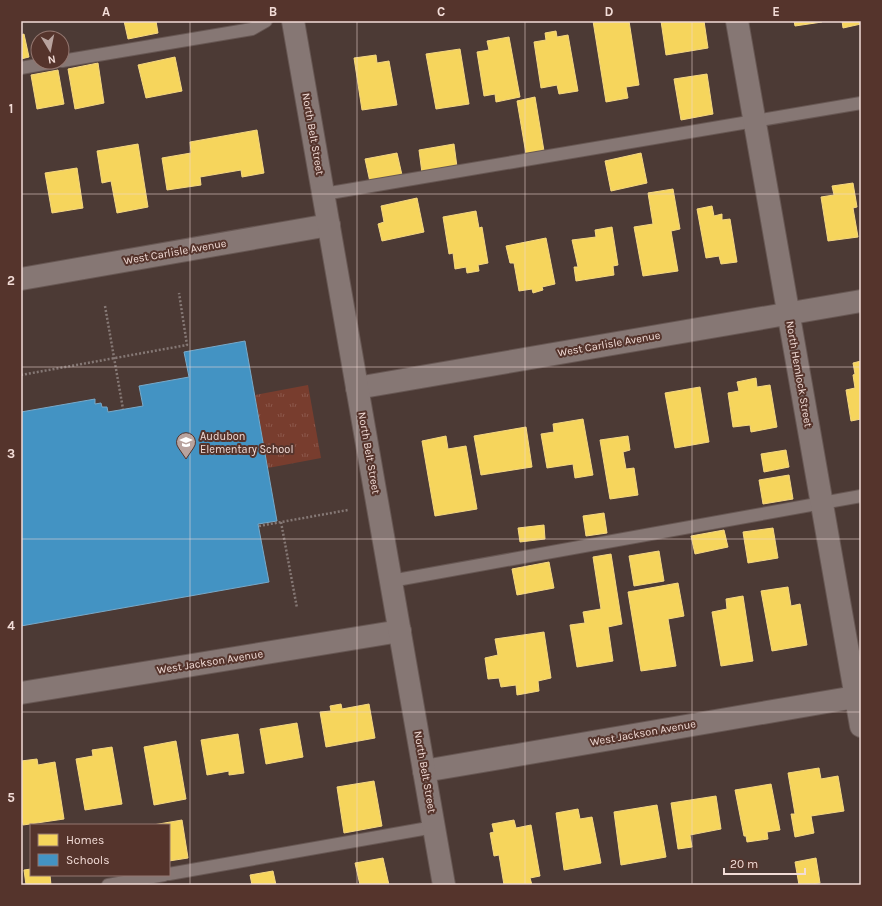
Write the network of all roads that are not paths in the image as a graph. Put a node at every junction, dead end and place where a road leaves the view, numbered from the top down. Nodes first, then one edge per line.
1 (266, 21) edge
2 (293, 21) edge
3 (738, 21) edge
4 (70, 60) edge
5 (861, 103) edge
6 (755, 122) junction
7 (324, 194) junction
8 (329, 225) junction
9 (21, 279) edge
10 (861, 301) edge
11 (789, 313) junction
12 (357, 388) junction
13 (861, 496) edge
14 (822, 503) junction
15 (391, 581) junction
16 (400, 630) junction
17 (21, 693) edge
18 (858, 696) edge
19 (861, 726) edge
20 (424, 771) junction
21 (434, 827) junction
22 (170, 874) edge
23 (158, 876) edge
24 (108, 885) edge
25 (444, 885) edge

1 - 4 lane
2 - 7 street, North Belt Street
3 - 6 street, North Hemlock Street
5 - 6 lane
6 - 7 lane
6 - 11 street, North Hemlock Street
7 - 8 street, North Belt Street
8 - 9 street, West Carlisle Avenue
8 - 12 street, North Belt Street
10 - 11 street, West Carlisle Avenue
11 - 12 street, West Carlisle Avenue
11 - 14 street, North Hemlock Street
12 - 15 street, North Belt Street
13 - 14 lane
14 - 15 lane
14 - 18 street, North Hemlock Street
15 - 16 street, North Belt Street
16 - 17 street, West Jackson Avenue
16 - 20 street, North Belt Street
18 - 19 street, North Hemlock Street
18 - 20 street, West Jackson Avenue
20 - 21 street, North Belt Street
21 - 22 lane
21 - 25 street, North Belt Street
23 - 24 lane

